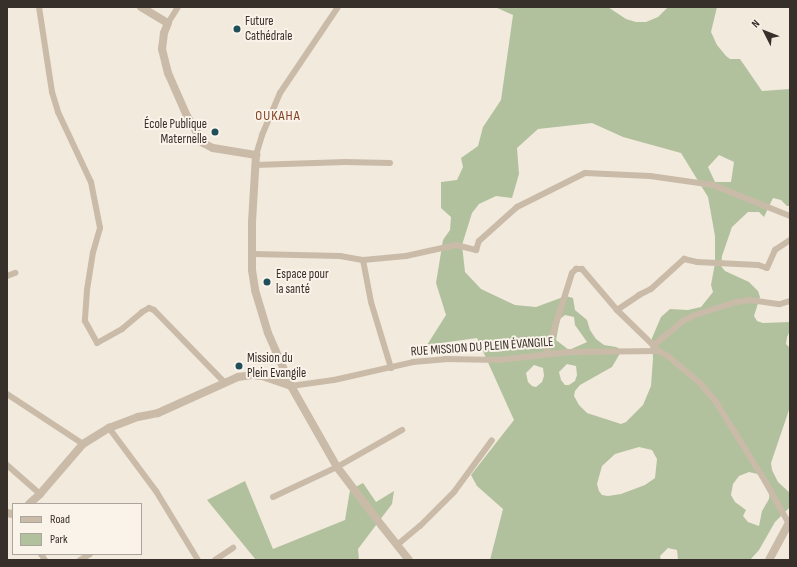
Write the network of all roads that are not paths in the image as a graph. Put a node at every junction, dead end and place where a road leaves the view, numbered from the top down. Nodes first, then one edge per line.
1 (39, 7) edge
2 (141, 7) edge
3 (178, 7) edge
4 (338, 7) edge
5 (168, 23) junction
6 (256, 155) junction
7 (390, 163) dead end
8 (255, 165) junction
9 (790, 216) edge
10 (790, 240) edge
11 (251, 254) junction
12 (363, 260) junction
13 (15, 273) dead end
14 (7, 276) edge
15 (790, 301) edge
16 (617, 310) junction
17 (654, 346) junction
18 (659, 351) junction
19 (546, 355) junction
20 (390, 368) junction
21 (224, 382) junction
22 (291, 386) junction
23 (7, 394) edge
24 (109, 428) junction
25 (402, 430) dead end
26 (492, 440) dead end
27 (83, 444) junction
28 (7, 465) edge
29 (337, 467) junction
30 (40, 494) junction
31 (273, 497) dead end
32 (30, 503) edge
33 (789, 522) edge
34 (397, 545) junction
35 (233, 548) dead end
36 (198, 560) edge
37 (215, 560) edge
38 (409, 560) edge
39 (769, 560) edge

1 - 21 street
2 - 5 street
3 - 5 street
4 - 6 street
5 - 6 street
6 - 8 street
7 - 8 street
8 - 11 street
9 - 12 street
10 - 16 street
11 - 12 street
11 - 22 street
12 - 20 street
13 - 14 street
15 - 17 street
16 - 17 street
16 - 19 street
17 - 18 street
18 - 19 street, RUE MISSION DU PLEIN ÉVANGILE
18 - 33 street
19 - 20 street, RUE MISSION DU PLEIN ÉVANGILE
20 - 22 street, RUE MISSION DU PLEIN ÉVANGILE
21 - 22 street, RUE MISSION DU PLEIN ÉVANGILE
21 - 24 street, RUE MISSION DU PLEIN ÉVANGILE
22 - 29 street
23 - 27 street
24 - 27 street, RUE MISSION DU PLEIN ÉVANGILE
24 - 36 street
25 - 29 street
26 - 34 street
27 - 30 street, RUE MISSION DU PLEIN ÉVANGILE
28 - 30 street
29 - 31 street
29 - 34 street
30 - 32 street, RUE MISSION DU PLEIN ÉVANGILE
33 - 39 street
34 - 38 street
35 - 37 street

